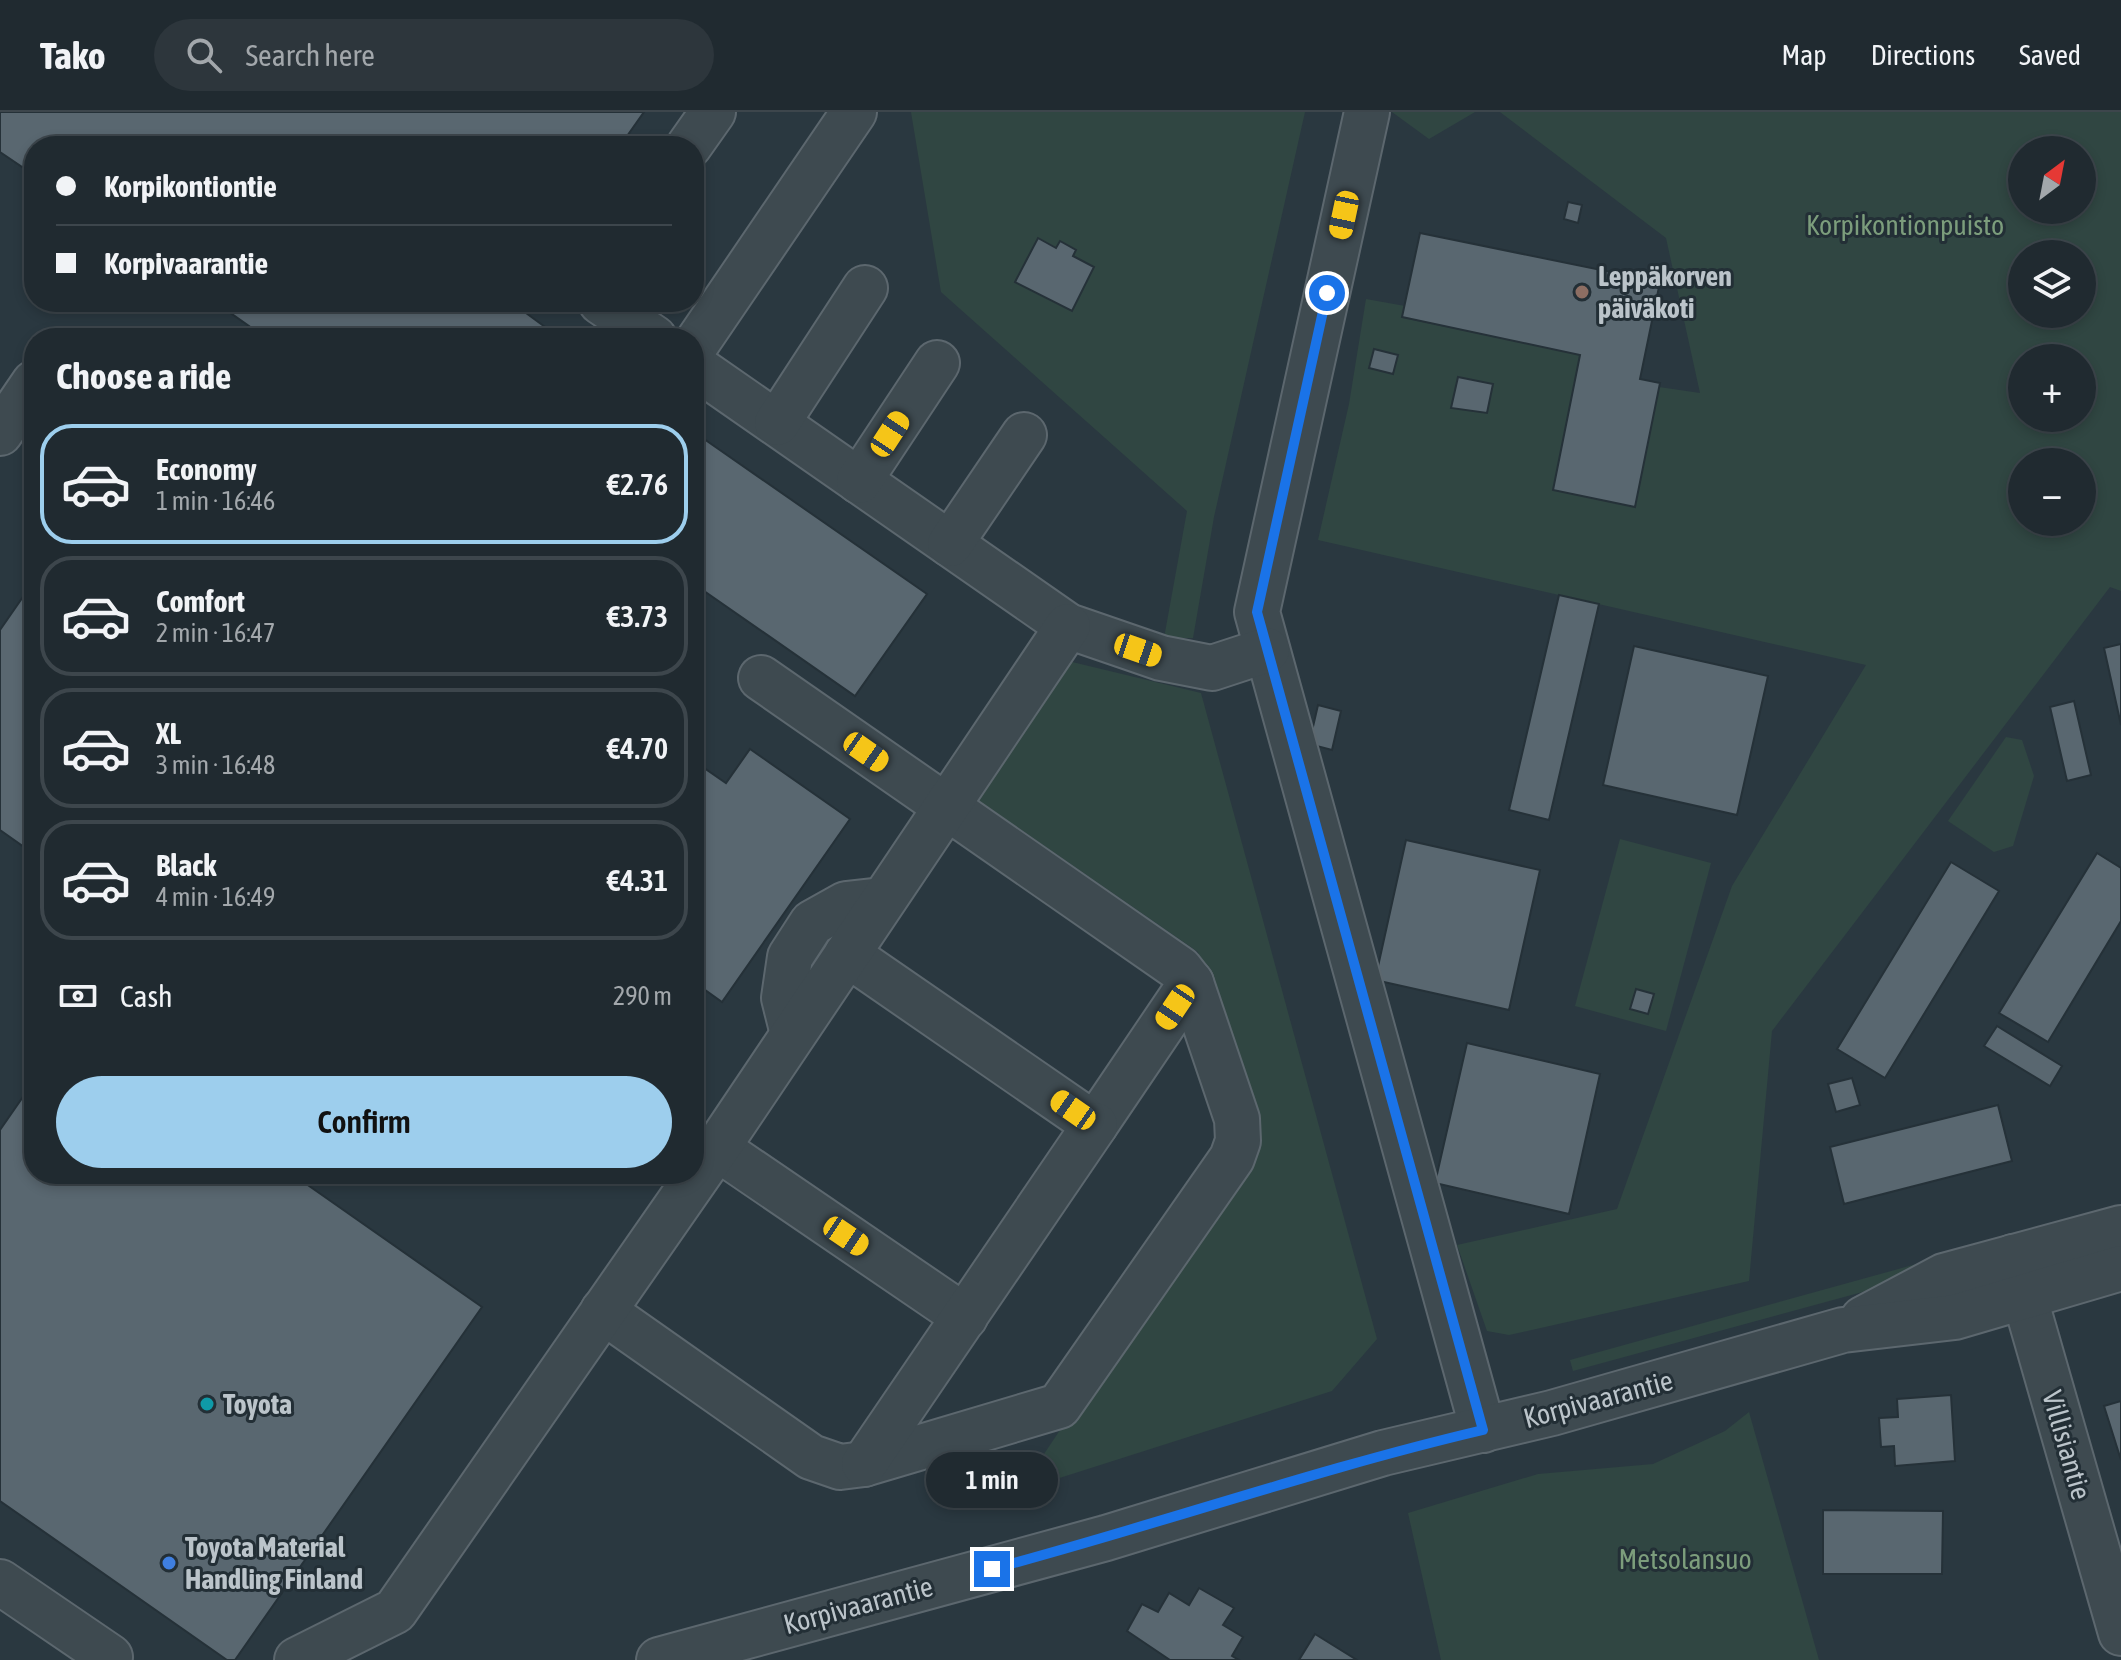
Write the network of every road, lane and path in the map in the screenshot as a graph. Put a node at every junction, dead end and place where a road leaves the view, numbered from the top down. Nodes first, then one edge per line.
1 (713, 112) edge
2 (854, 112) edge
3 (1367, 112) edge
4 (696, 136) edge
5 (865, 288) dead end
6 (616, 312) edge
7 (639, 328) edge
8 (704, 332) edge
9 (937, 363) dead end
10 (704, 373) edge
11 (24, 398) edge
12 (777, 423) junction
13 (0, 433) edge
14 (1024, 435) dead end
15 (859, 481) junction
16 (950, 544) junction
17 (1068, 626) junction
18 (1267, 650) junction
19 (761, 678) dead end
20 (945, 807) junction
21 (882, 900) junction
22 (847, 954) junction
23 (1191, 983) junction
24 (793, 1034) junction
25 (1095, 1125) junction
26 (717, 1148) junction
27 (704, 1167) edge
28 (692, 1184) edge
29 (2121, 1228) edge
30 (2121, 1268) edge
31 (2018, 1276) junction
32 (603, 1311) junction
33 (965, 1317) junction
34 (1483, 1430) junction
35 (864, 1464) junction
36 (0, 1582) edge
37 (2121, 1633) edge
38 (683, 1657) edge
39 (108, 1660) edge
40 (297, 1660) edge

1 - 4 street
2 - 8 street
3 - 18 street
5 - 12 street
6 - 7 street
9 - 15 street
10 - 12 street
11 - 13 street
12 - 15 street
14 - 16 street
15 - 16 street
16 - 17 street
17 - 18 street
17 - 20 street
18 - 34 street
19 - 20 street
20 - 21 street
20 - 23 street
21 - 22 street
21 - 24 street
22 - 24 street
22 - 25 street
23 - 25 street
23 - 35 street
24 - 26 street
25 - 33 street
26 - 27 street
26 - 33 street
28 - 32 street
29 - 31 street, Korpivaarantie
30 - 31 street, Korpivaarantie
31 - 34 street, Korpivaarantie
31 - 37 street, Villisiantie
32 - 35 street
32 - 40 street
33 - 35 street
34 - 38 street, Korpivaarantie
36 - 39 street

